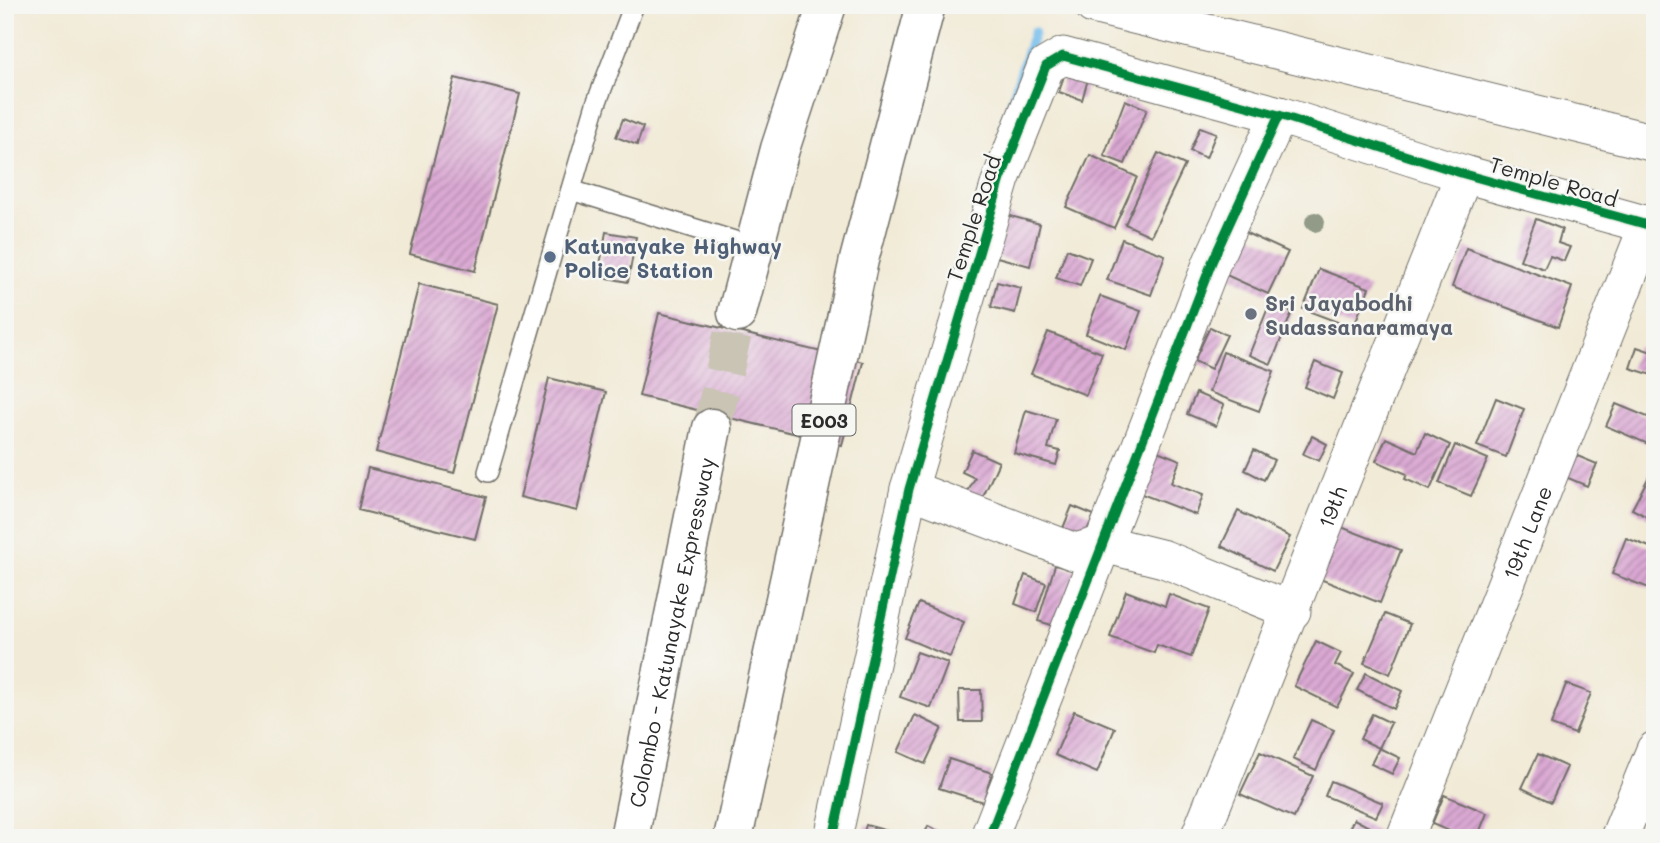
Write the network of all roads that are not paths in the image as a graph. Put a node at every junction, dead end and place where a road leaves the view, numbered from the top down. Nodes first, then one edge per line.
1 (634, 5) edge
2 (827, 5) edge
3 (926, 5) edge
4 (1093, 5) edge
5 (1279, 115) junction
6 (1655, 143) edge
7 (1464, 174) junction
8 (571, 190) junction
9 (1651, 226) edge
10 (754, 247) junction
11 (737, 313) tunnel mouth
12 (712, 428) tunnel mouth
13 (488, 472) dead end
14 (909, 489) junction
15 (1104, 544) junction
16 (1292, 611) junction
17 (1655, 750) edge
18 (991, 832) dead end
19 (629, 838) edge
20 (733, 838) edge
21 (833, 838) edge
22 (1199, 838) edge
23 (1405, 838) edge
24 (1619, 838) edge

1 - 8 lane
2 - 10 highway
3 - 20 highway, E003
4 - 6 street
5 - 7 street, Temple Road
5 - 14 street, Temple Road
5 - 15 street
7 - 9 street, Temple Road
7 - 16 street, 19th
8 - 10 lane
8 - 13 lane
9 - 23 street, 19th Lane
10 - 11 highway
12 - 19 highway, Colombo - Katunayake Expressway
14 - 15 street
14 - 21 street, Temple Road
15 - 16 street
15 - 18 street
16 - 22 street, 19th
17 - 24 street

